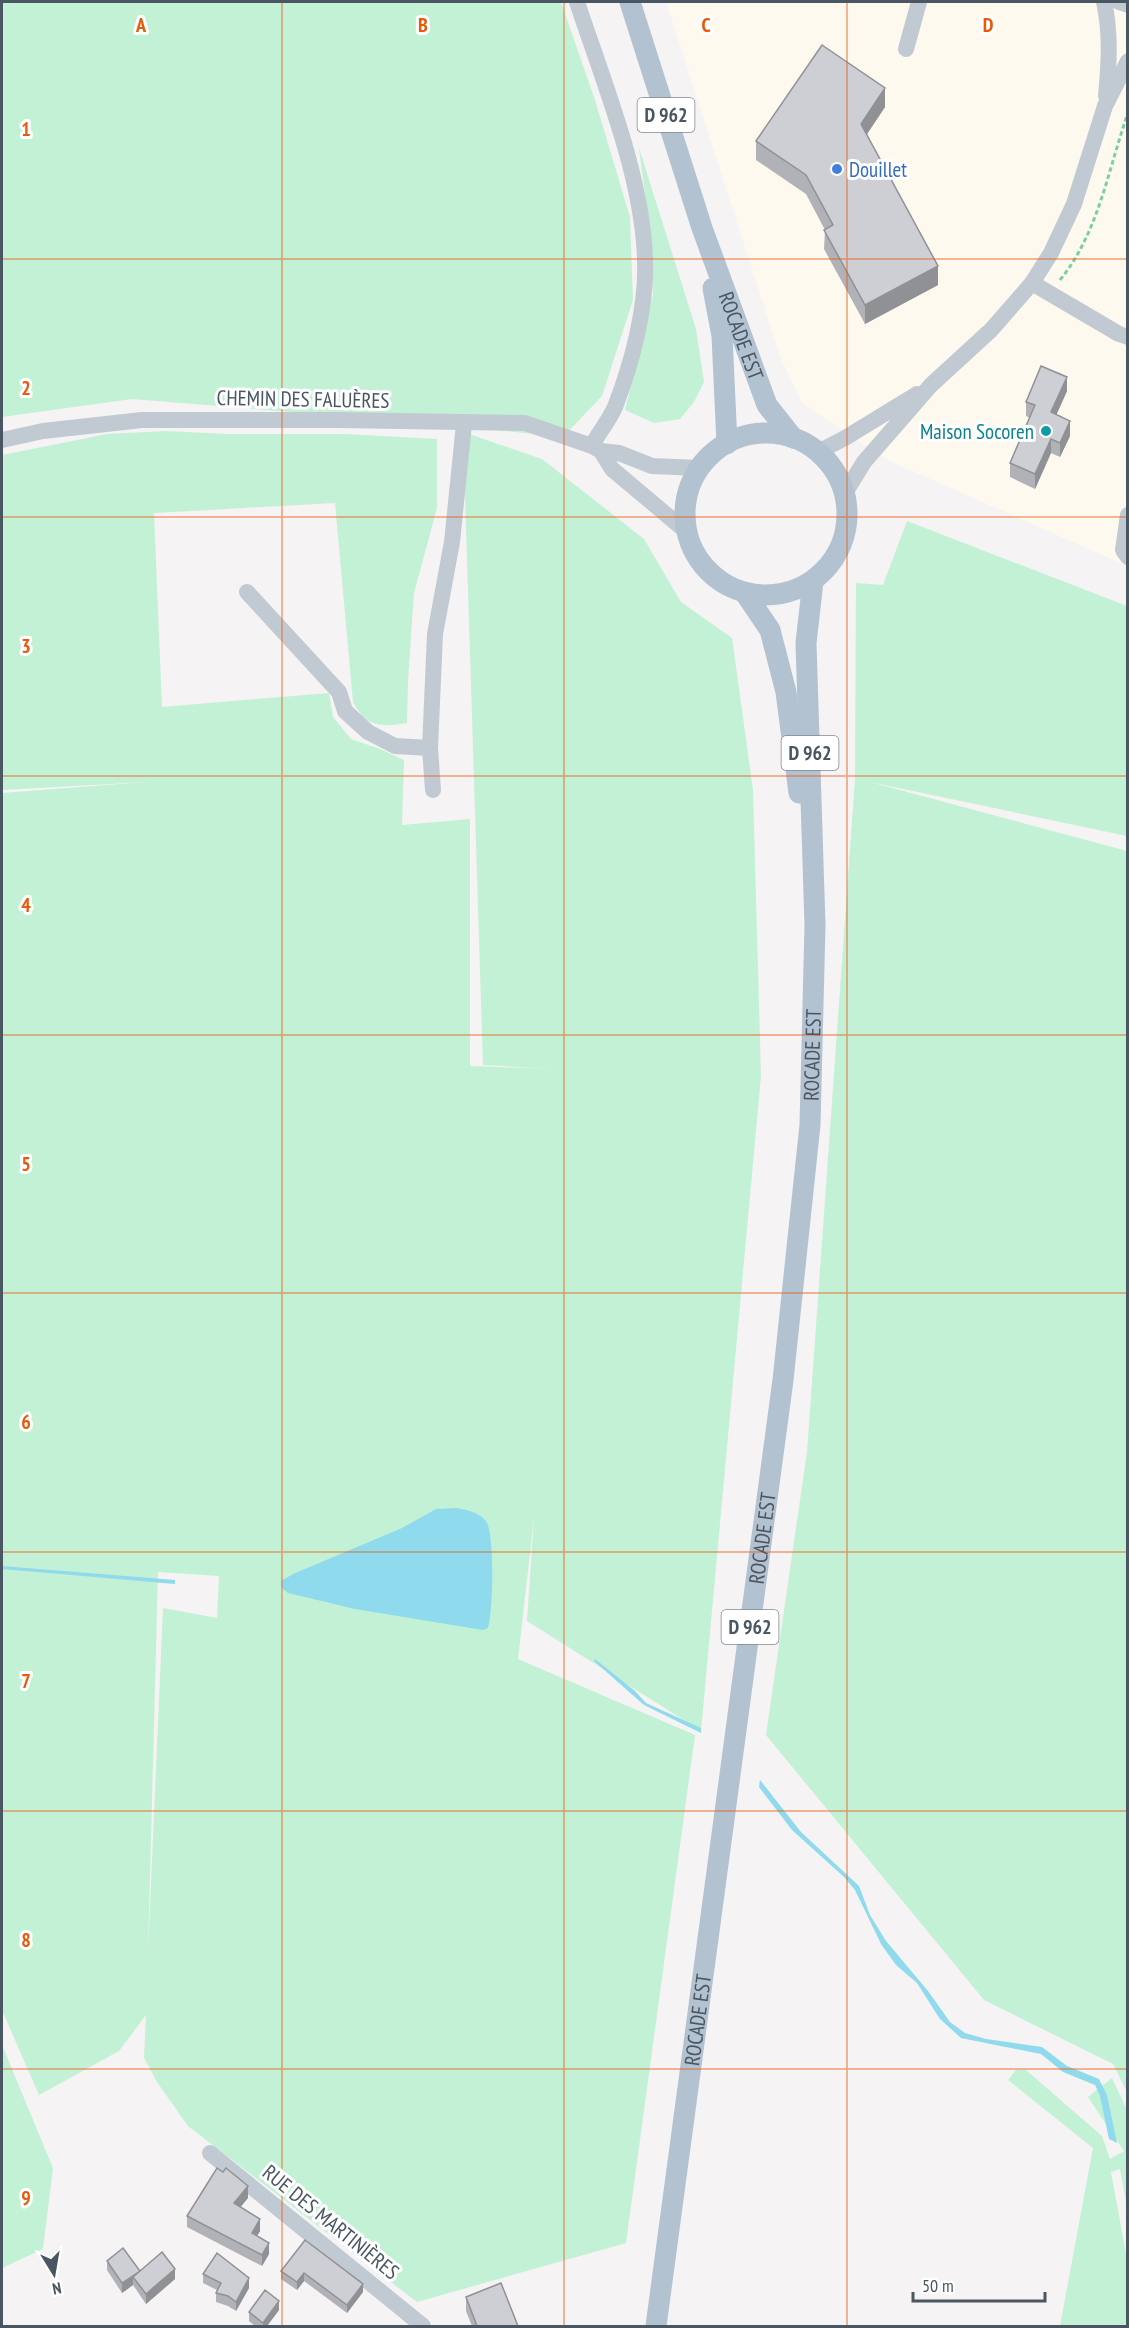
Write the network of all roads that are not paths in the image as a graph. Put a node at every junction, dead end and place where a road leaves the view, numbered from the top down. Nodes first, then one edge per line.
1 (577, 2) edge
2 (630, 2) edge
3 (919, 2) edge
4 (1104, 2) edge
5 (1119, 2) edge
6 (1128, 5) edge
7 (906, 49) dead end
8 (1128, 61) edge
9 (1105, 106) junction
10 (702, 228) junction
11 (1032, 283) junction
12 (1128, 337) edge
13 (931, 386) junction
14 (464, 424) junction
15 (793, 438) junction
16 (2, 440) edge
17 (727, 444) junction
18 (597, 449) junction
19 (818, 452) junction
20 (700, 468) junction
21 (845, 493) junction
22 (1128, 515) edge
23 (687, 532) junction
24 (1128, 556) edge
25 (813, 581) junction
26 (247, 592) dead end
27 (745, 592) junction
28 (430, 748) junction
29 (434, 790) dead end
30 (816, 925) junction
31 (210, 2153) dead end
32 (423, 2326) edge
33 (656, 2326) edge

1 - 18 street
2 - 10 main road, ROCADE EST / D 962
3 - 7 street
4 - 9 street
5 - 6 street
8 - 9 street
9 - 11 street
10 - 15 main road, ROCADE EST / D 962
10 - 17 main road, ROCADE EST / D 962
11 - 12 street
11 - 13 street
13 - 19 street
13 - 21 street
14 - 16 street, CHEMIN DES FALUÈRES
14 - 18 street, CHEMIN DES FALUÈRES
14 - 28 street
15 - 17 main road
15 - 19 main road
17 - 20 main road
18 - 20 street, CHEMIN DES FALUÈRES
18 - 23 street
19 - 21 main road
20 - 23 main road
21 - 25 main road
22 - 24 street
23 - 27 main road
25 - 27 main road
25 - 30 main road, ROCADE EST / D 962
26 - 28 street
27 - 30 main road, ROCADE EST / D 962
28 - 29 street
30 - 33 main road, ROCADE EST / D 962
31 - 32 street, RUE DES MARTINIÈRES

